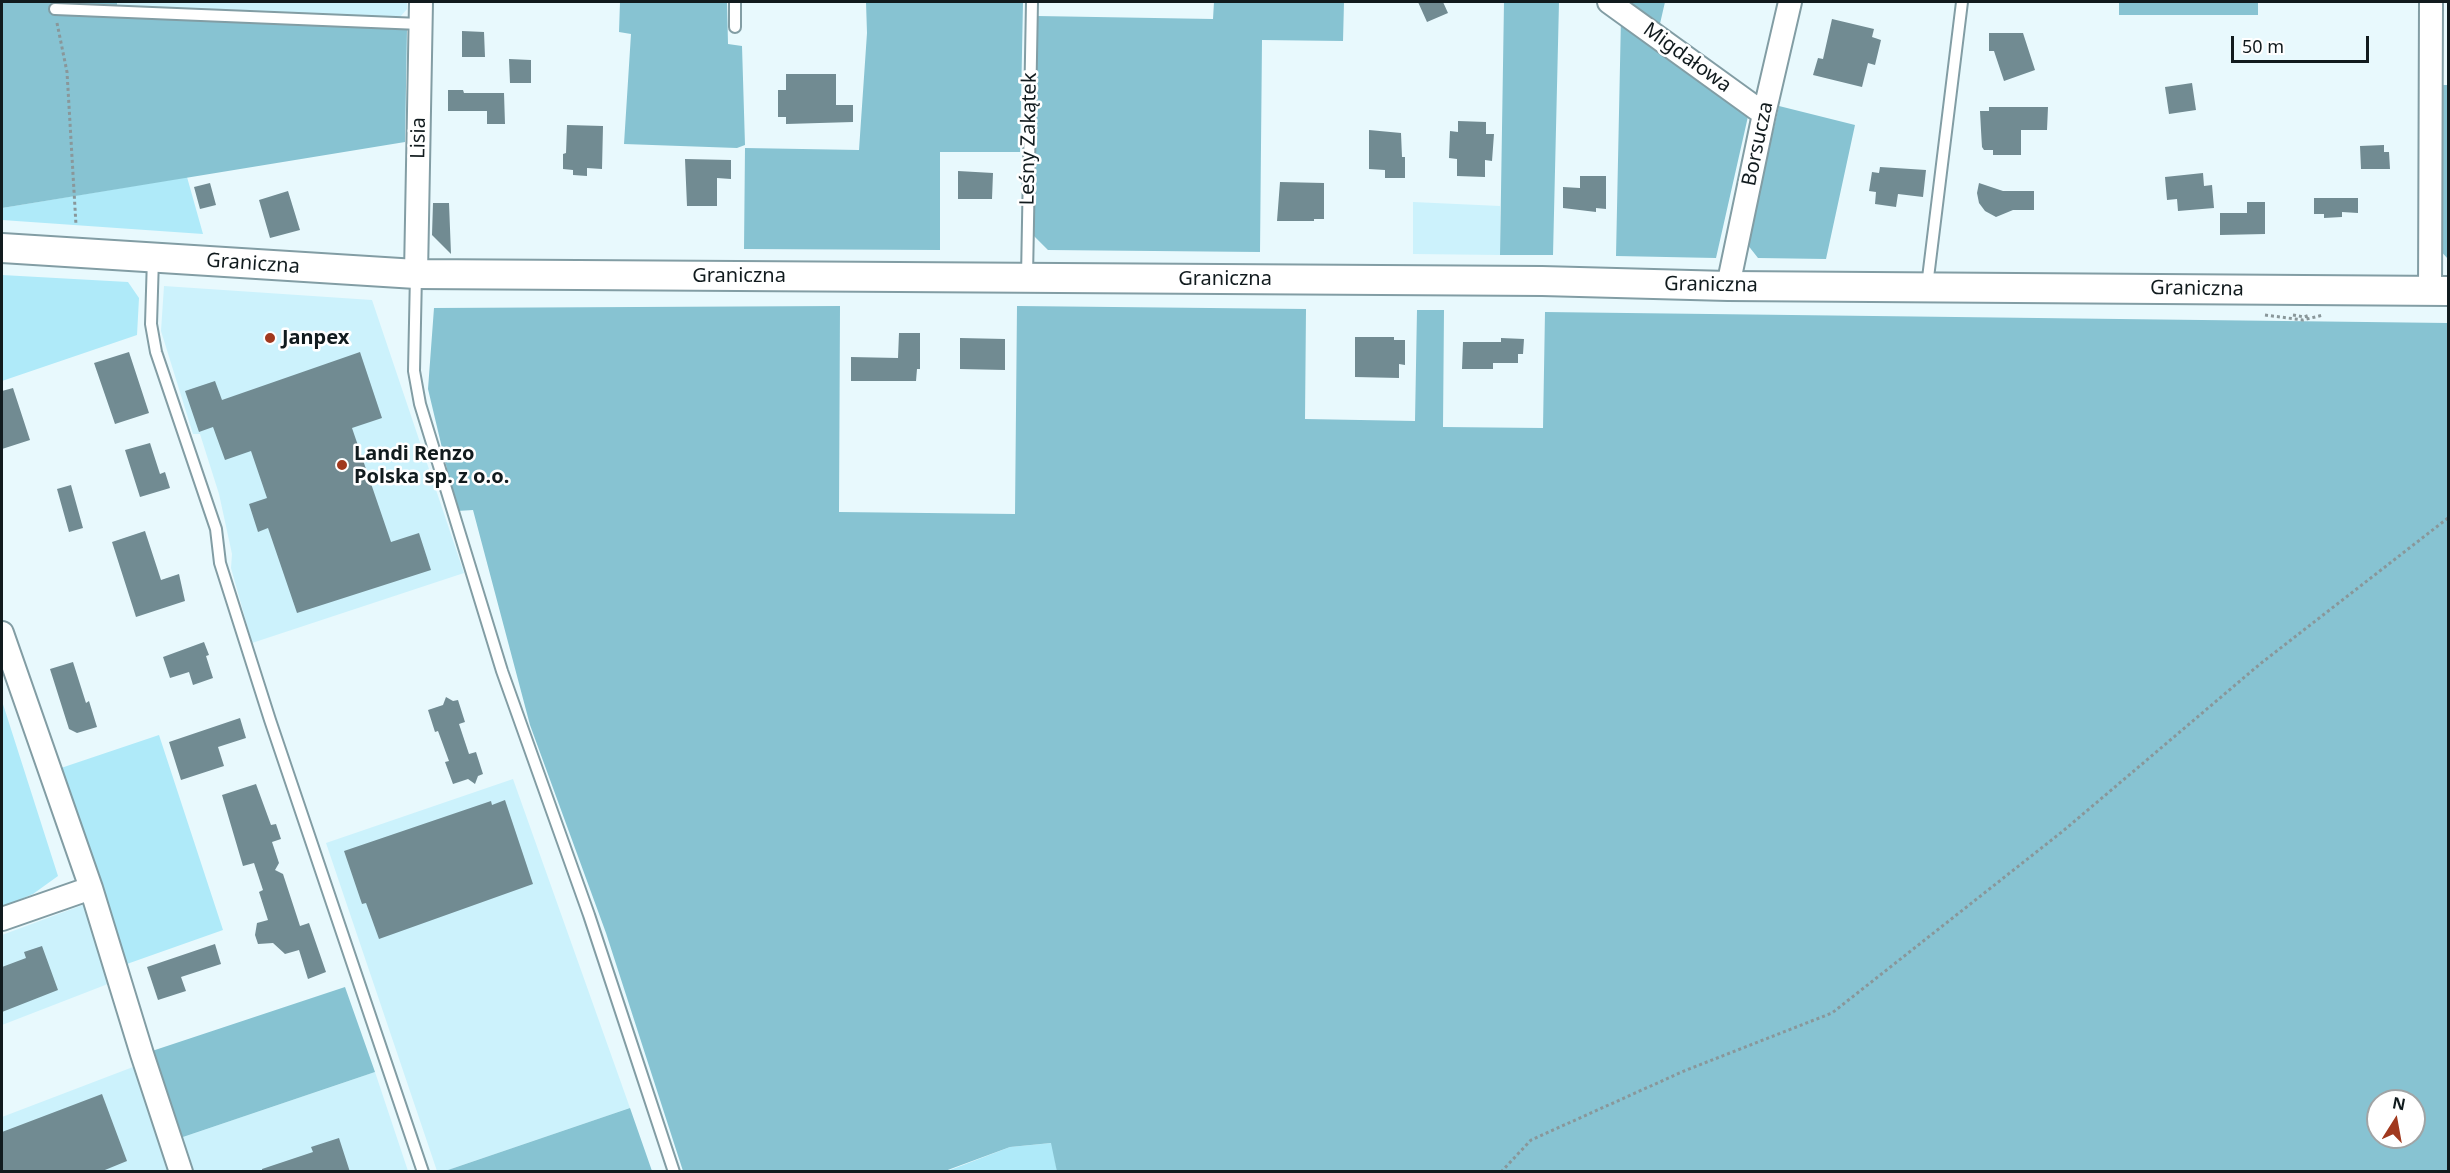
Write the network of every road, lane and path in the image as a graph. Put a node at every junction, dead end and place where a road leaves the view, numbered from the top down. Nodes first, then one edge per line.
1 (421, 2) edge
2 (735, 2) edge
3 (1032, 2) edge
4 (1610, 2) edge
5 (1790, 2) edge
6 (1962, 2) edge
7 (2431, 2) edge
8 (55, 9) joint
9 (420, 24) junction
10 (735, 27) dead end
11 (1764, 114) junction
12 (76, 225) dead end
13 (2, 248) edge
14 (153, 257) junction
15 (416, 274) junction
16 (1027, 277) junction
17 (1728, 286) junction
18 (1927, 286) junction
19 (2439, 291) edge
20 (2448, 518) edge
21 (2, 633) edge
22 (91, 888) junction
23 (2, 920) edge
24 (181, 1172) edge
25 (423, 1172) edge
26 (674, 1172) edge
27 (1501, 1172) edge

1 - 9 street, Lisia
2 - 10 lane
3 - 16 lane, Leśny Zakątek
4 - 11 street, Migdałowa
5 - 11 street, Borsucza
6 - 18 lane
7 - 19 street
8 - 9 lane
8 - 12 path
9 - 15 street, Lisia
11 - 17 street, Borsucza
13 - 14 street, Graniczna
14 - 15 street, Graniczna
14 - 25 lane
15 - 16 street, Graniczna
15 - 26 lane
16 - 17 street, Graniczna
17 - 18 street, Graniczna
18 - 19 street, Graniczna
20 - 27 path
21 - 22 street
22 - 23 street
22 - 24 street

